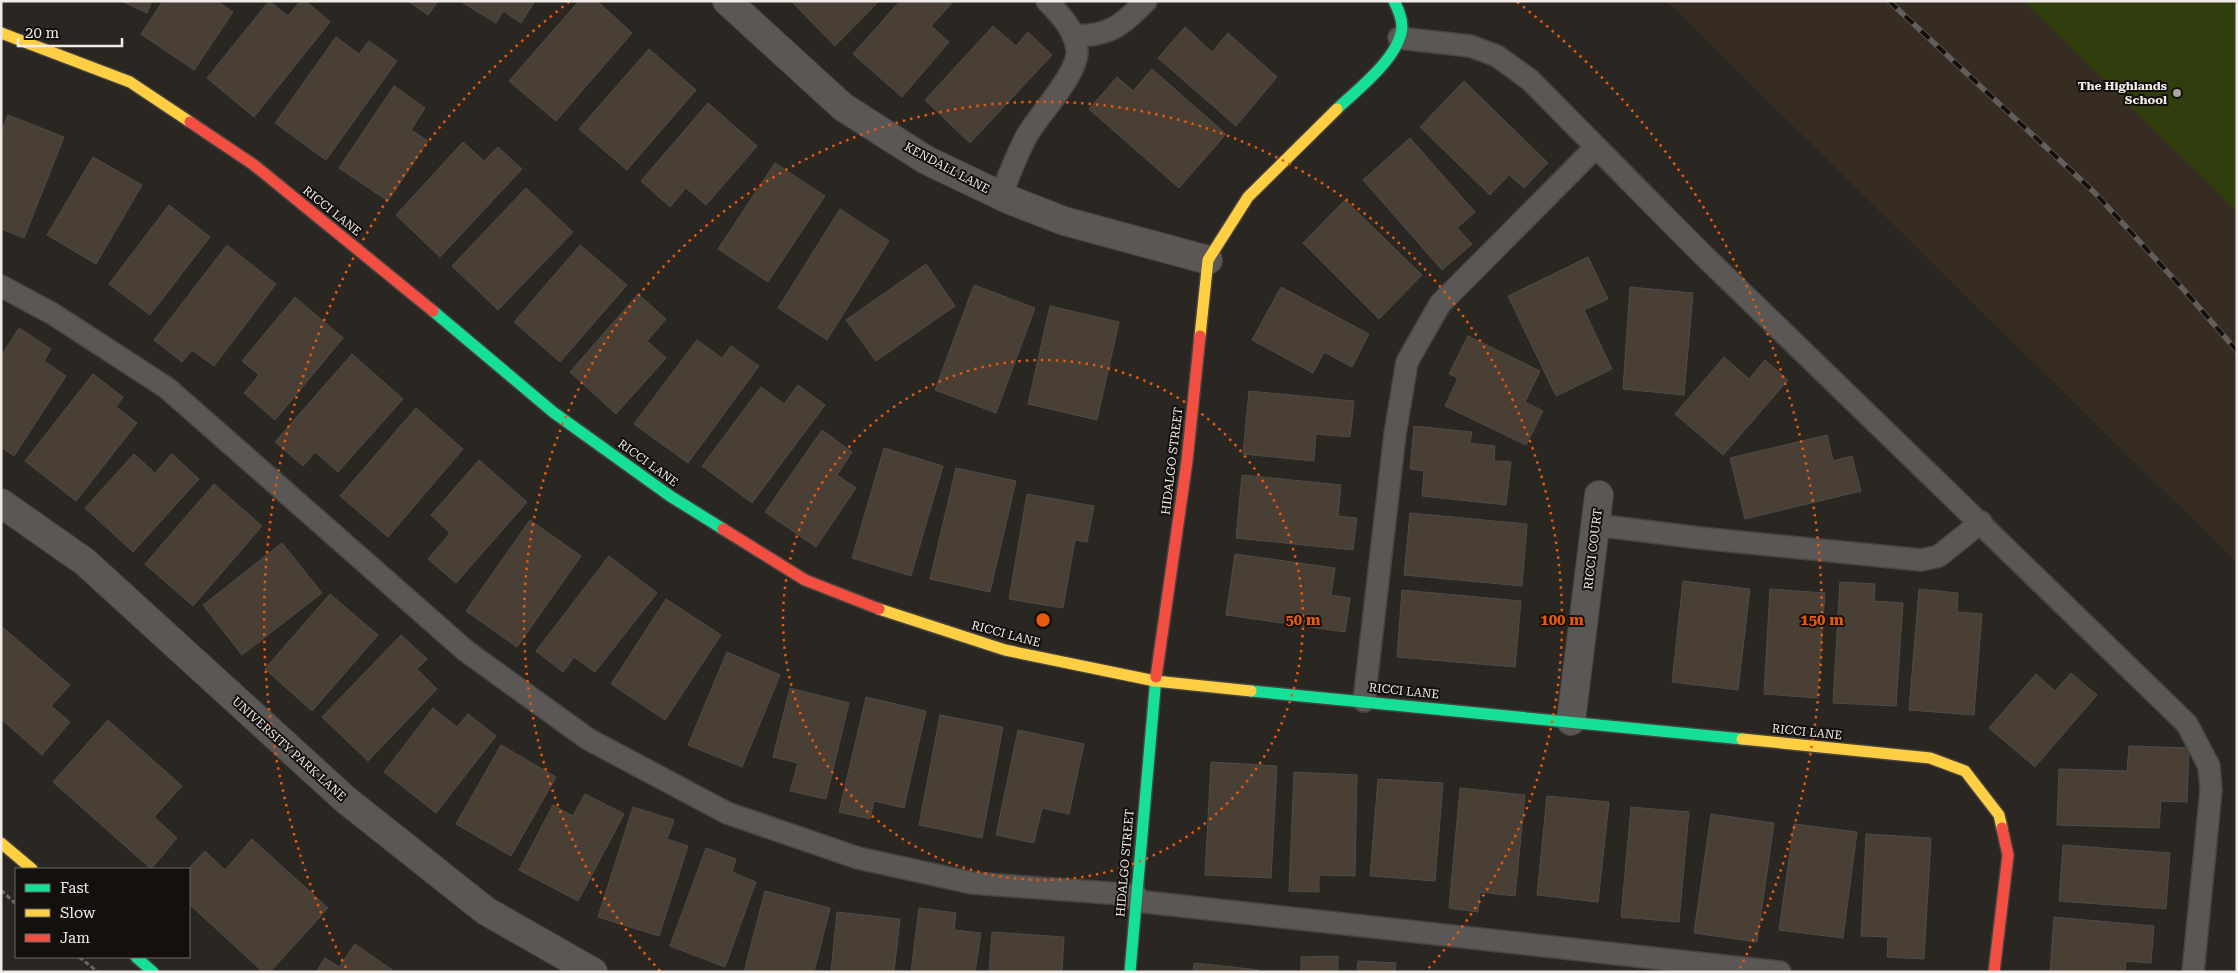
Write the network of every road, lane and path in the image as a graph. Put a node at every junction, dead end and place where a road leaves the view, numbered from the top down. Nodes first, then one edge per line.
1 (727, 1) edge
2 (1047, 1) edge
3 (1146, 1) edge
4 (1394, 1) edge
5 (1401, 31) junction
6 (1, 33) edge
7 (1073, 36) junction
8 (1596, 147) junction
9 (1001, 196) junction
10 (1208, 260) junction
11 (1, 286) edge
12 (1599, 495) dead end
13 (1, 504) edge
14 (1980, 522) junction
15 (1596, 525) junction
16 (1155, 681) junction
17 (1364, 701) junction
18 (1571, 721) junction
19 (1, 843) edge
20 (31, 868) edge
21 (1, 890) edge
22 (1136, 898) junction
23 (15, 903) edge
24 (80, 958) edge
25 (137, 958) edge
26 (98, 972) edge
27 (153, 972) edge
28 (593, 972) edge
29 (1130, 972) edge
30 (1780, 972) edge
31 (1994, 972) edge
32 (2193, 972) edge

1 - 9 street, KENDALL LANE
2 - 7 lane
3 - 7 lane
4 - 5 street
5 - 8 lane
5 - 10 street, HIDALGO STREET
6 - 16 street, RICCI LANE
7 - 9 lane
8 - 14 lane
8 - 17 lane
9 - 10 street, KENDALL LANE
10 - 16 street, HIDALGO STREET
11 - 22 lane
12 - 15 street, RICCI COURT
13 - 28 street, UNIVERSITY PARK LANE
14 - 15 lane
14 - 32 lane
15 - 18 street, RICCI COURT
16 - 17 street, RICCI LANE
16 - 22 street, HIDALGO STREET
17 - 18 street, RICCI LANE
18 - 31 street, RICCI LANE
19 - 20 street
21 - 23 path
22 - 29 street, HIDALGO STREET
22 - 30 lane
24 - 26 path
25 - 27 street

